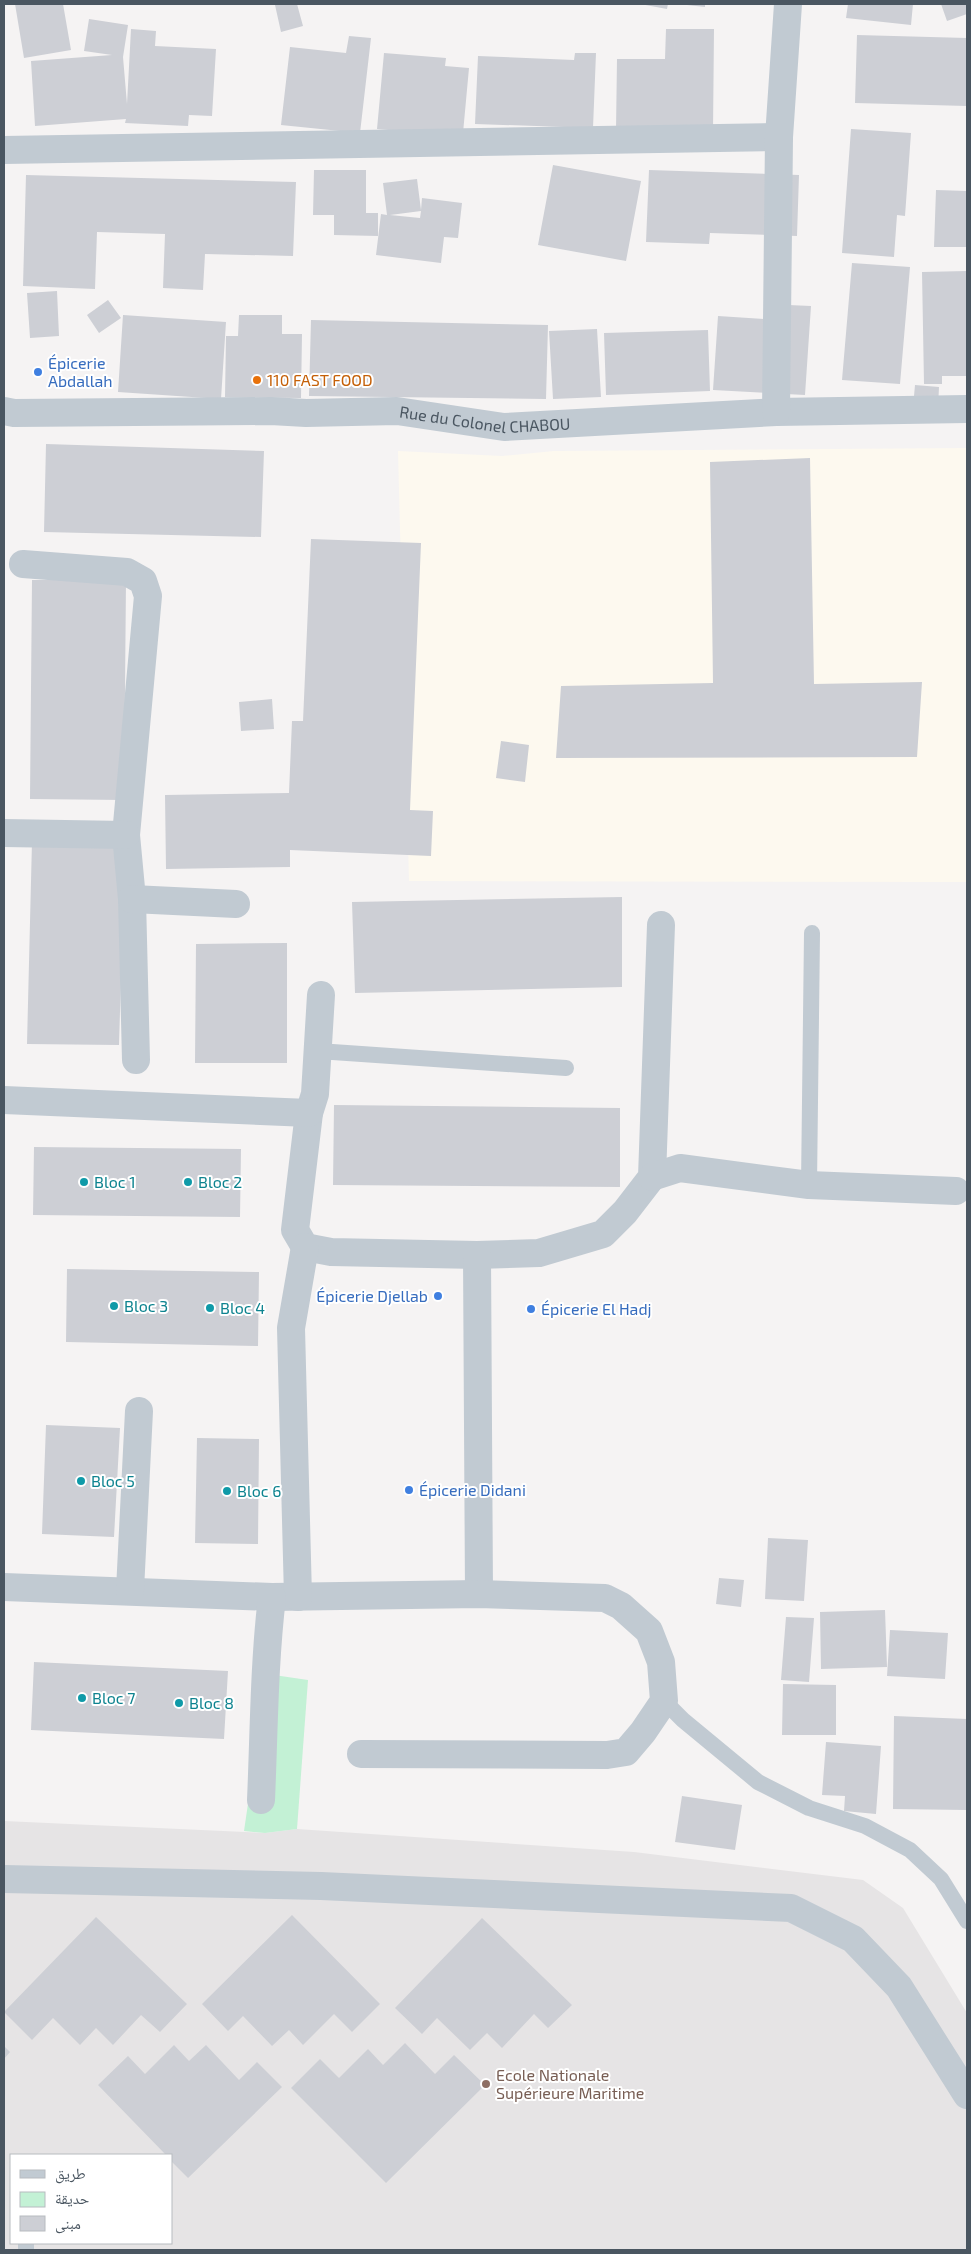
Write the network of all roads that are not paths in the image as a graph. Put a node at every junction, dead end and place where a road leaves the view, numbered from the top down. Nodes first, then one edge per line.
1 (788, 4) edge
2 (779, 137) junction
3 (4, 150) edge
4 (967, 409) edge
5 (4, 411) edge
6 (776, 412) junction
7 (23, 564) dead end
8 (4, 833) edge
9 (126, 836) junction
10 (132, 899) junction
11 (236, 904) dead end
12 (661, 925) dead end
13 (812, 933) dead end
14 (322, 995) dead end
15 (318, 1051) junction
16 (136, 1060) dead end
17 (566, 1068) dead end
18 (4, 1100) edge
19 (309, 1113) junction
20 (652, 1177) junction
21 (809, 1185) junction
22 (956, 1191) dead end
23 (305, 1247) junction
24 (477, 1255) junction
25 (139, 1411) dead end
26 (4, 1587) edge
27 (130, 1590) junction
28 (479, 1594) junction
29 (285, 1597) junction
30 (664, 1701) junction
31 (362, 1754) dead end
32 (261, 1800) dead end
33 (4, 1879) edge
34 (966, 1914) edge
35 (967, 2095) edge

1 - 2 street
2 - 3 street
2 - 6 street
4 - 6 street, Rue du Colonel CHABOU
5 - 6 street, Rue du Colonel CHABOU
7 - 9 street
8 - 9 street
9 - 10 street
10 - 11 street
10 - 16 street
12 - 20 street
13 - 21 lane
14 - 15 street
15 - 17 lane
15 - 19 street
18 - 19 street
19 - 23 street
20 - 21 street
20 - 24 street
21 - 22 street
23 - 24 street
23 - 29 street
24 - 28 street
25 - 27 street
26 - 27 street
27 - 29 street
28 - 29 street
28 - 30 street
29 - 32 street
30 - 31 street
30 - 34 lane
33 - 35 street

